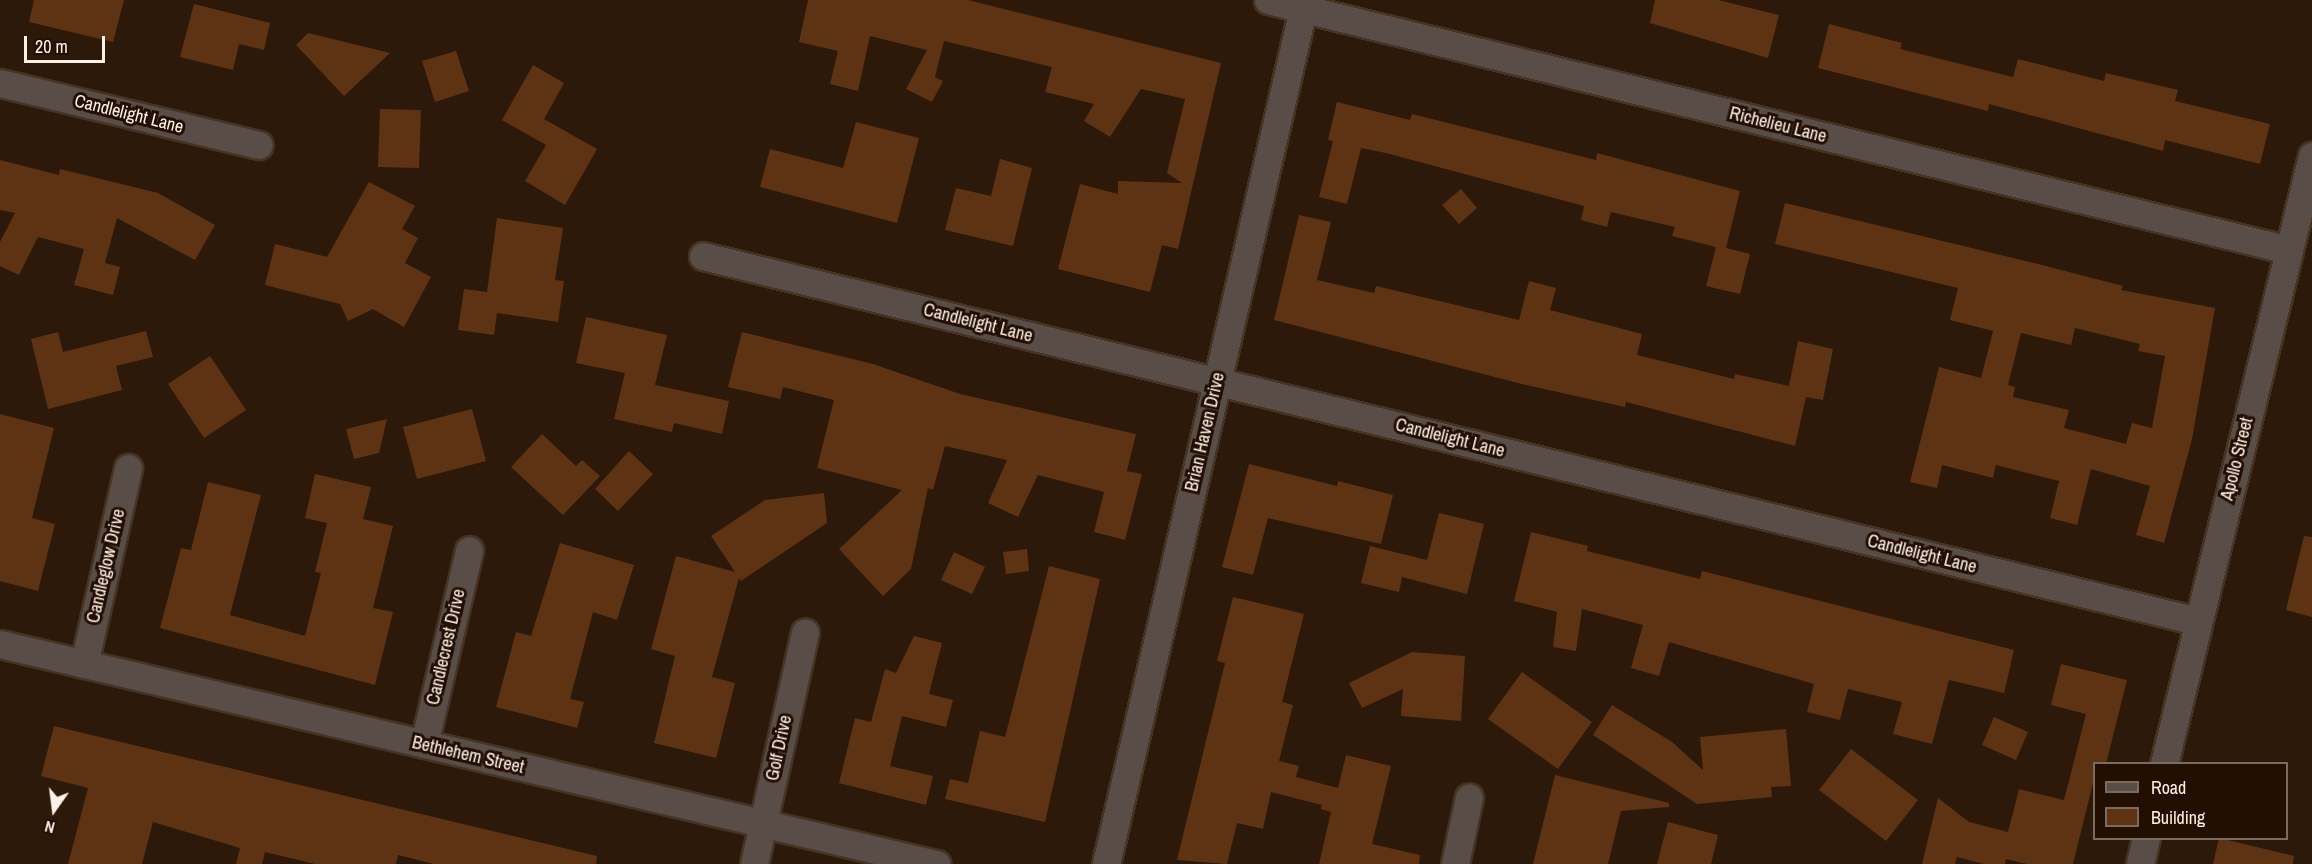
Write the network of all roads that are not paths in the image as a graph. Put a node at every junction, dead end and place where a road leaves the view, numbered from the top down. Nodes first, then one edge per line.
1 (1268, 0) edge
2 (1304, 4) edge
3 (0, 83) edge
4 (259, 145) dead end
5 (2312, 156) edge
6 (2289, 250) junction
7 (704, 256) dead end
8 (1217, 381) junction
9 (128, 468) dead end
10 (469, 550) dead end
11 (2197, 621) junction
12 (805, 633) dead end
13 (0, 645) edge
14 (84, 664) junction
15 (424, 744) junction
16 (2164, 762) edge
17 (1469, 797) dead end
18 (763, 826) junction
19 (2146, 840) edge
20 (754, 864) edge
21 (936, 864) edge
22 (1106, 864) edge
23 (1455, 864) edge
24 (2140, 864) edge

1 - 2 street, Richelieu Lane
2 - 6 street, Richelieu Lane
2 - 8 street, Brian Haven Drive
3 - 4 street, Candlelight Lane
5 - 6 street, Apollo Street
6 - 11 street, Apollo Street
7 - 8 street, Candlelight Lane
8 - 11 street, Candlelight Lane
8 - 22 street, Brian Haven Drive
9 - 14 street, Candleglow Drive
10 - 15 street, Candlecrest Drive
11 - 16 street, Apollo Street
12 - 18 street, Golf Drive
13 - 14 street, Bethlehem Street
14 - 15 street, Bethlehem Street
15 - 18 street, Bethlehem Street
17 - 23 street
18 - 20 street, Golf Drive
18 - 21 street, Bethlehem Street
19 - 24 street

